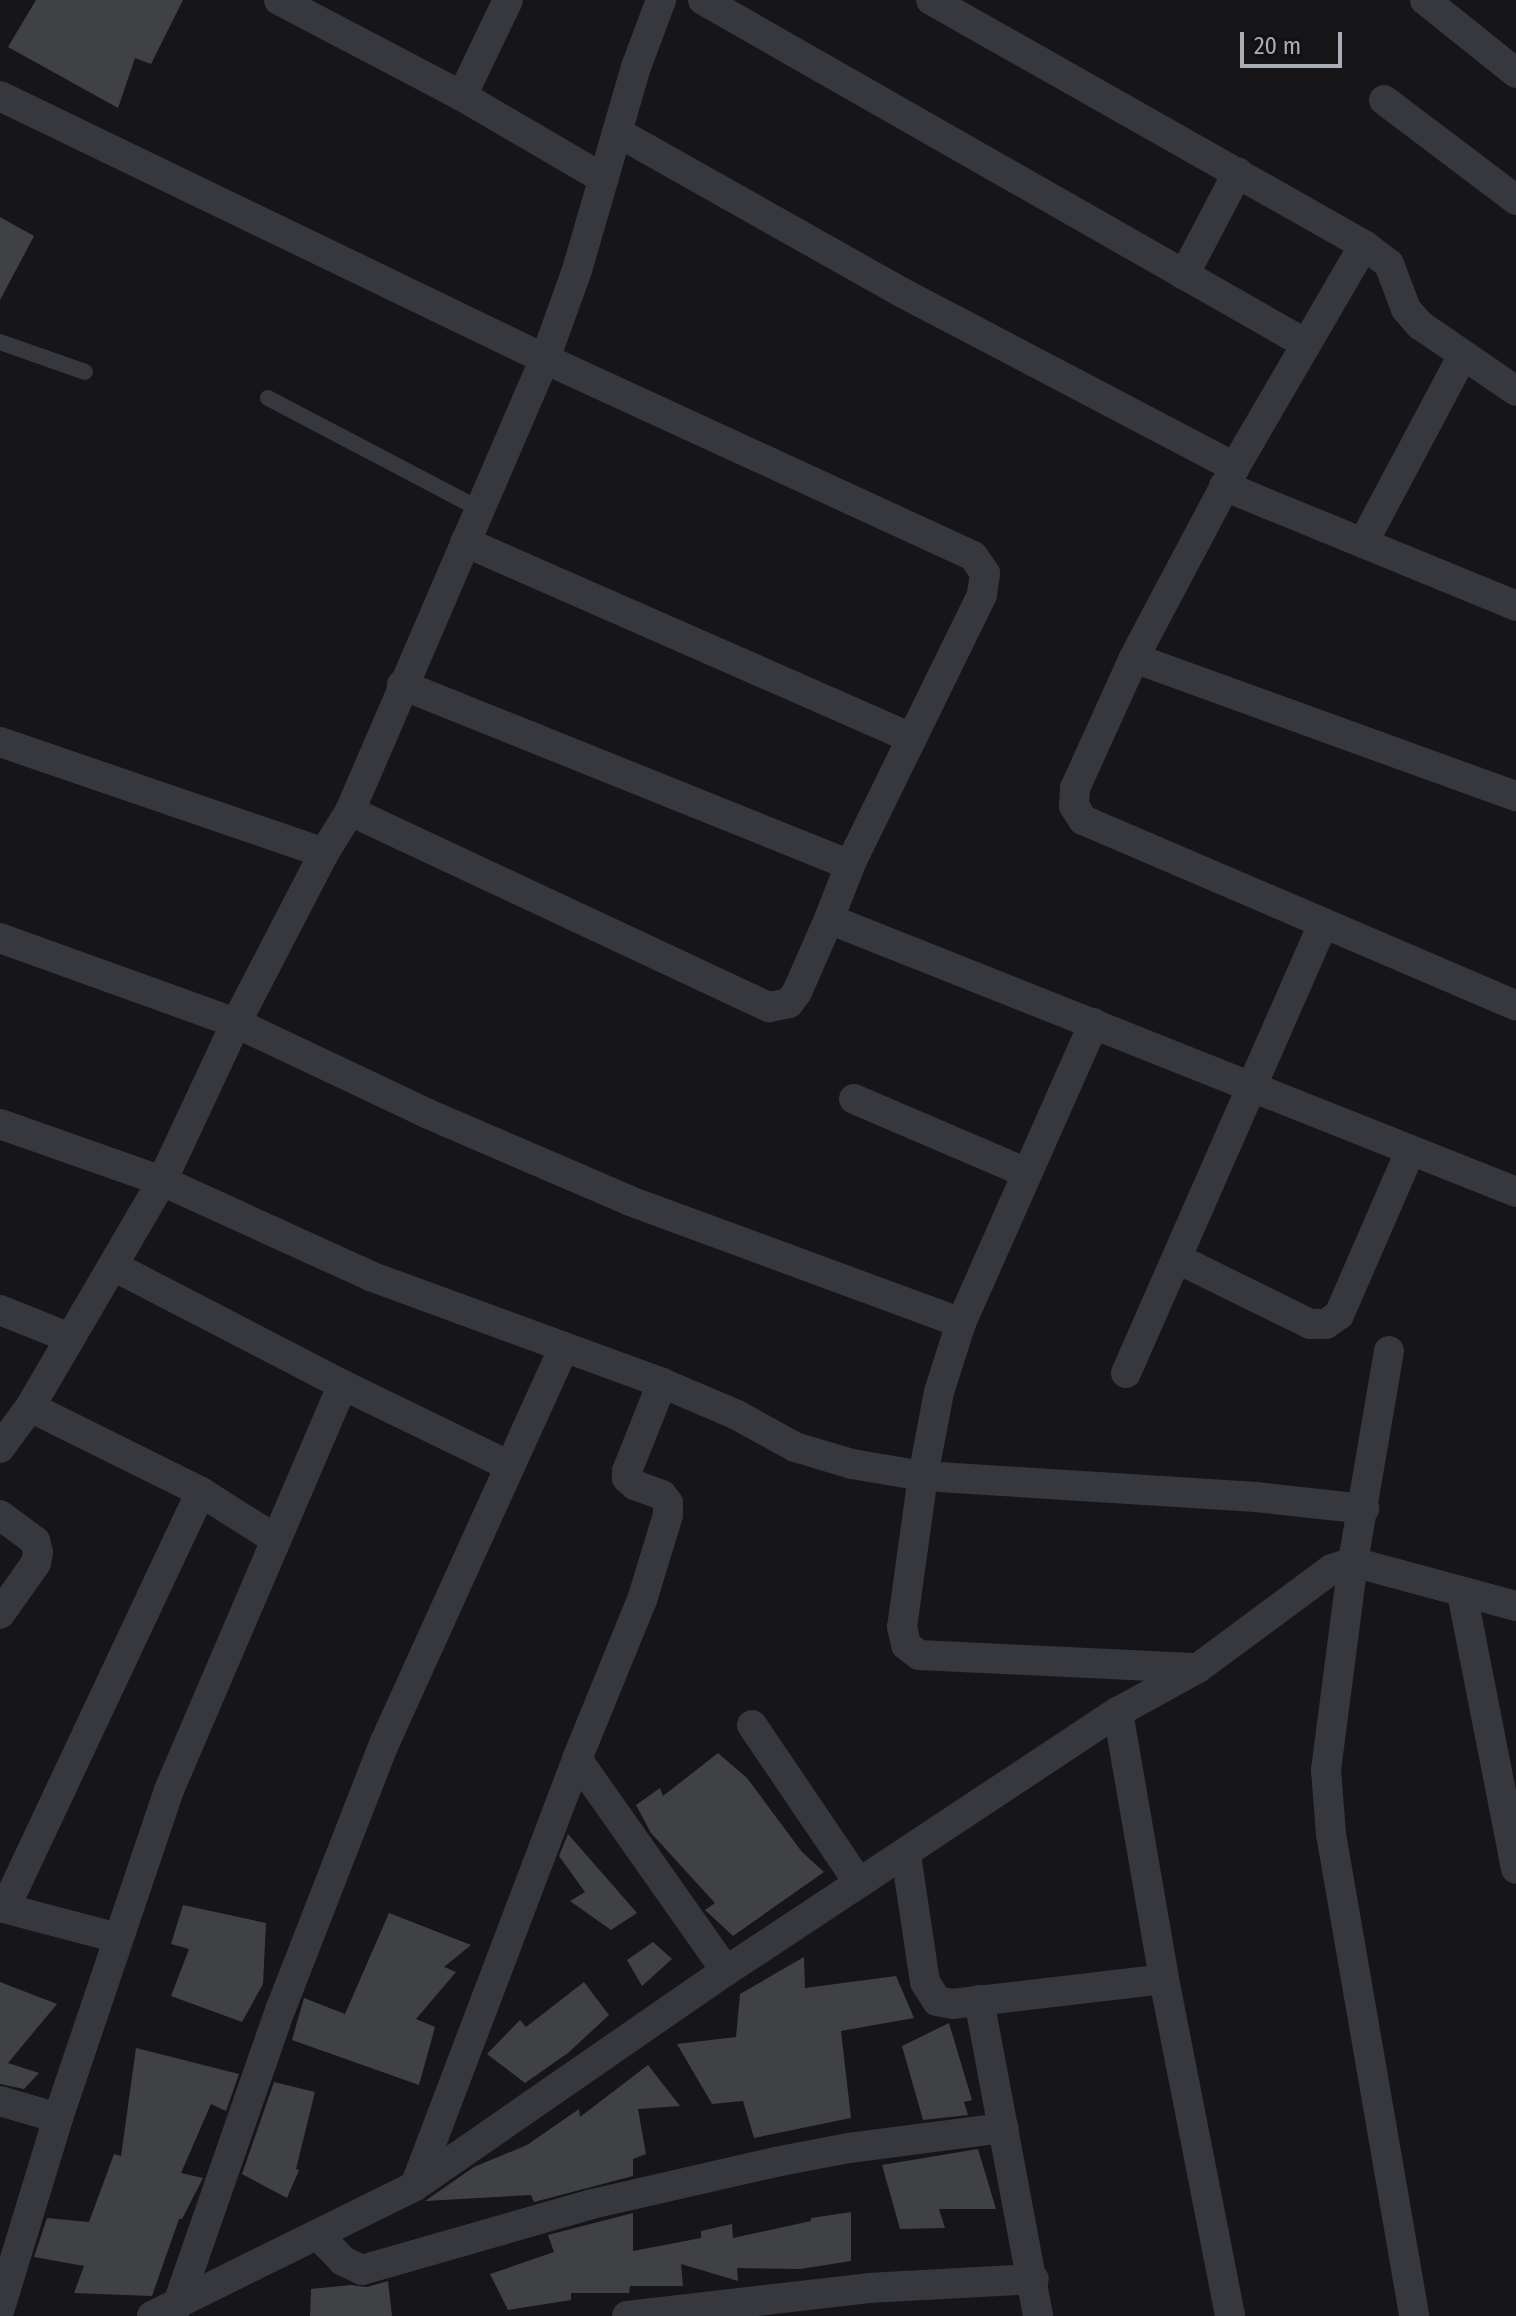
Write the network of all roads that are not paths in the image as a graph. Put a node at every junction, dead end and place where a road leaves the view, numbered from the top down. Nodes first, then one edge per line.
1 (279, 0) edge
2 (508, 0) edge
3 (661, 0) edge
4 (703, 0) edge
5 (931, 0) edge
6 (1425, 0) edge
7 (1516, 73) edge
8 (0, 96) edge
9 (462, 96) junction
10 (1384, 100) dead end
11 (617, 132) junction
12 (1238, 172) junction
13 (604, 179) junction
14 (1516, 200) edge
15 (1364, 245) junction
16 (1184, 275) junction
17 (0, 342) edge
18 (1306, 344) junction
19 (1463, 355) junction
20 (545, 359) junction
21 (85, 372) dead end
22 (1516, 391) edge
23 (268, 398) dead end
24 (1230, 476) junction
25 (479, 509) junction
26 (465, 542) junction
27 (1363, 543) junction
28 (1516, 606) edge
29 (1134, 658) junction
30 (402, 685) junction
31 (912, 738) junction
32 (0, 742) edge
33 (1516, 796) edge
34 (350, 811) junction
35 (324, 853) junction
36 (850, 865) junction
37 (829, 919) junction
38 (1323, 924) junction
39 (0, 938) edge
40 (1516, 1006) edge
41 (236, 1023) junction
42 (1094, 1023) junction
43 (1253, 1089) junction
44 (854, 1099) dead end
45 (0, 1124) edge
46 (1410, 1152) junction
47 (1027, 1173) junction
48 (162, 1181) junction
49 (1516, 1192) edge
50 (1178, 1259) junction
51 (113, 1266) junction
52 (0, 1310) edge
53 (961, 1323) junction
54 (70, 1338) junction
55 (564, 1347) junction
56 (1389, 1351) dead end
57 (1126, 1373) dead end
58 (662, 1383) junction
59 (343, 1385) junction
60 (30, 1407) junction
61 (0, 1448) edge
62 (510, 1466) junction
63 (923, 1476) junction
64 (201, 1492) junction
65 (1364, 1509) junction
66 (0, 1515) edge
67 (275, 1539) junction
68 (1353, 1562) junction
69 (1462, 1593) junction
70 (1516, 1606) edge
71 (0, 1614) edge
72 (1198, 1668) junction
73 (1118, 1712) junction
74 (752, 1725) dead end
75 (577, 1759) junction
76 (906, 1855) junction
77 (1516, 1869) edge
78 (859, 1883) junction
79 (2, 1908) edge
80 (118, 1938) junction
81 (726, 1971) junction
82 (1164, 1979) junction
83 (979, 2000) junction
84 (0, 2101) edge
85 (58, 2118) junction
86 (1004, 2128) junction
87 (415, 2186) junction
88 (319, 2236) junction
89 (1034, 2279) junction
90 (0, 2308) edge
91 (165, 2311) edge
92 (627, 2316) edge
93 (1038, 2316) edge
94 (1230, 2316) edge
95 (1414, 2316) edge

1 - 9 street
2 - 9 street
3 - 11 street
4 - 16 street
5 - 12 street
6 - 7 street
8 - 20 street
9 - 13 street
10 - 14 street
11 - 13 street
11 - 24 street
12 - 15 street
12 - 16 street
13 - 20 street
15 - 18 street
15 - 19 street
16 - 18 street
17 - 21 lane
18 - 24 street
19 - 22 street
19 - 27 street
20 - 25 street
20 - 31 street
23 - 25 lane
24 - 27 street
24 - 29 street
25 - 26 street
26 - 30 street
26 - 31 street
27 - 28 street
29 - 33 street
29 - 38 street
30 - 34 street
30 - 36 street
31 - 36 street
32 - 35 street
34 - 35 street
34 - 37 street
35 - 41 street
36 - 37 street
37 - 42 street
38 - 40 street
38 - 43 street
39 - 41 street
41 - 48 street
41 - 53 street
42 - 43 street
42 - 47 street
43 - 46 street
43 - 50 street
44 - 47 street
45 - 48 street
46 - 49 street
46 - 50 street
47 - 53 street
48 - 51 street
48 - 55 street
50 - 57 street
51 - 54 street
51 - 59 street
52 - 54 street
53 - 63 street
54 - 60 street
55 - 58 street
55 - 62 street
56 - 65 street
58 - 63 street
58 - 75 street
59 - 62 street
59 - 67 street
60 - 61 street
60 - 64 street
62 - 91 street
63 - 65 street
63 - 72 street
64 - 67 street
64 - 79 street
65 - 68 street
66 - 71 street
67 - 80 street
68 - 69 street
68 - 72 street
68 - 95 street
69 - 70 street
69 - 77 street
72 - 73 street
73 - 76 street
73 - 82 street
74 - 78 street
75 - 81 street
75 - 87 street
76 - 78 street
76 - 83 street
78 - 81 street
79 - 80 street
80 - 85 street
81 - 87 street
82 - 83 street
82 - 94 street
83 - 86 street
84 - 85 street
85 - 90 street
86 - 88 street
86 - 89 street
87 - 88 street
88 - 91 street
89 - 92 street
89 - 93 street

